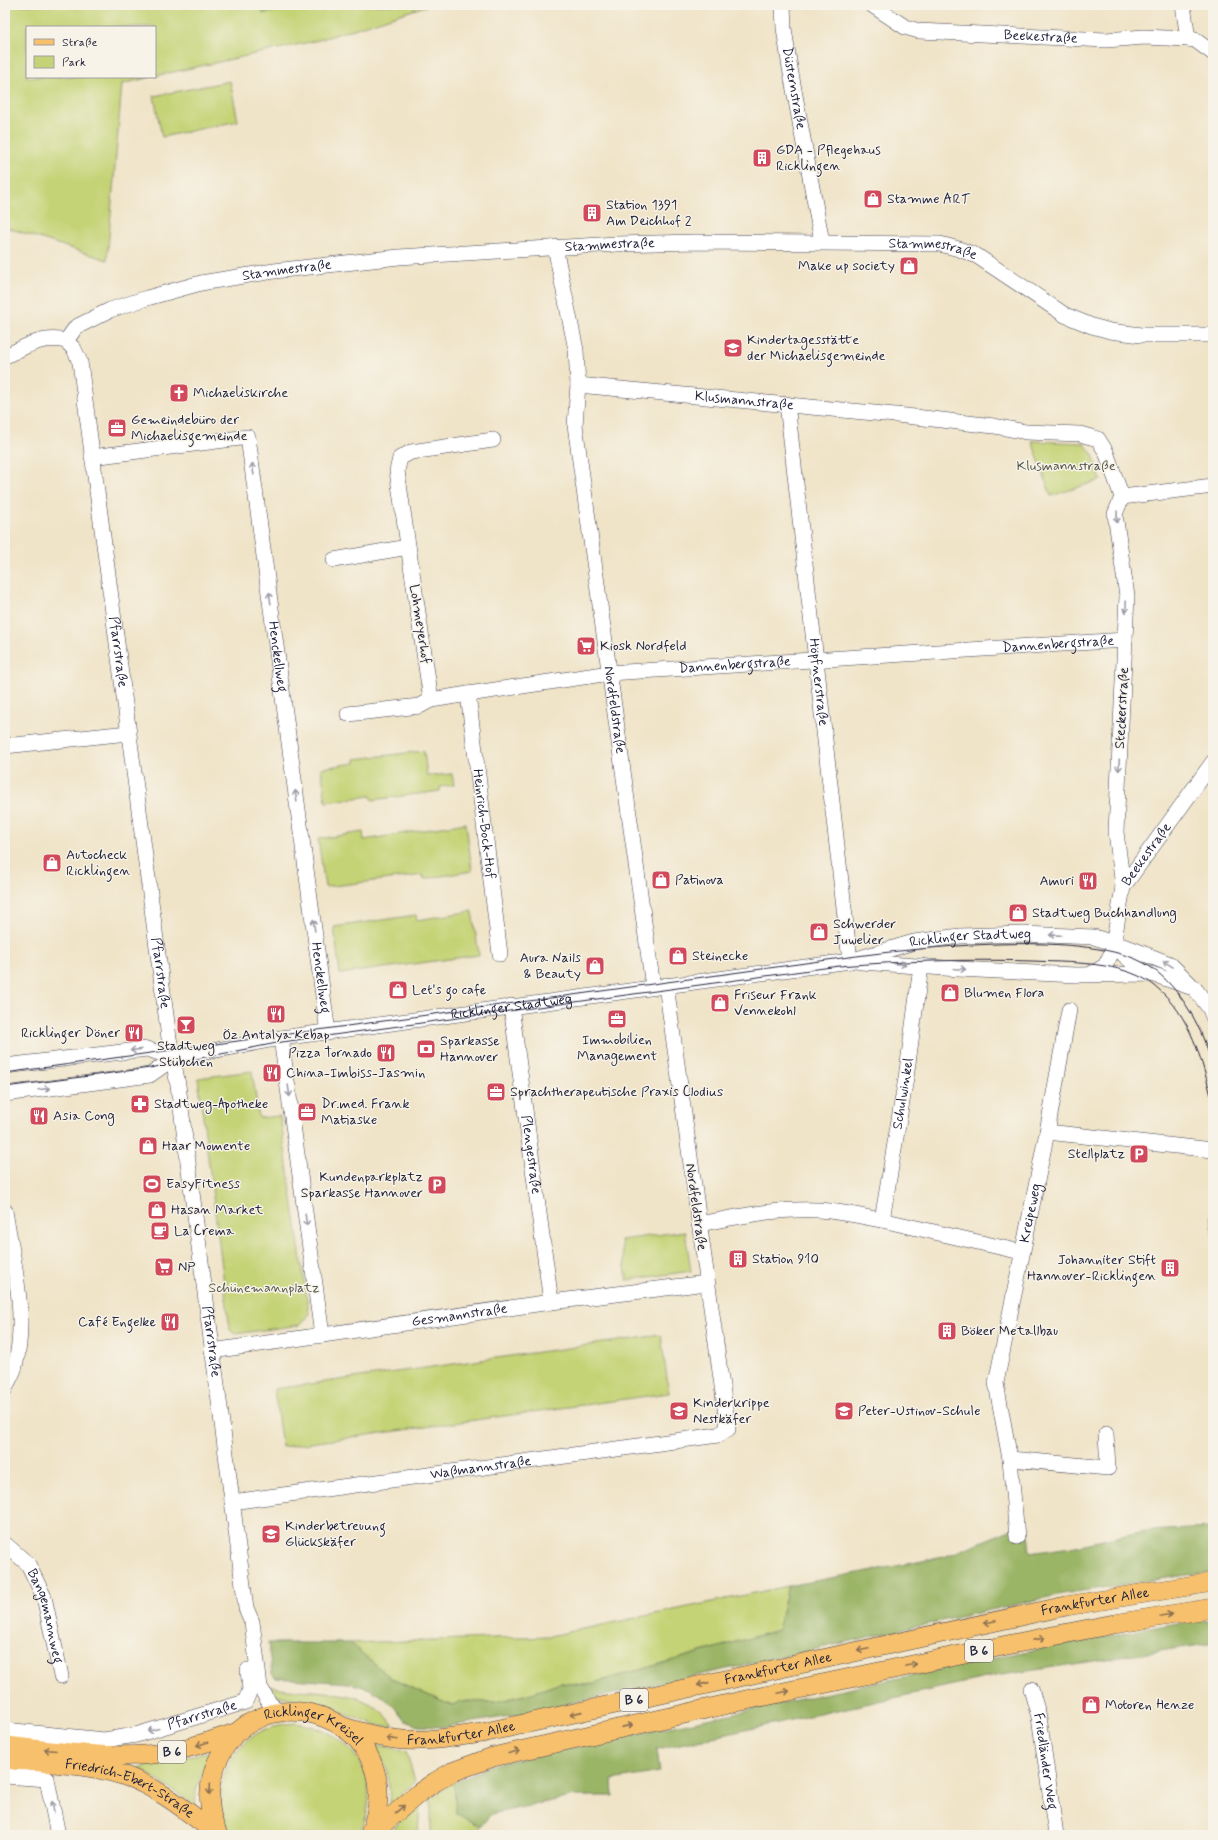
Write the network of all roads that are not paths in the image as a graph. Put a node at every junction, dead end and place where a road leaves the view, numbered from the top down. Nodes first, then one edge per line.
1 (783, 5) edge
2 (872, 5) edge
3 (1182, 5) edge
4 (1188, 39) junction
5 (1213, 52) edge
6 (822, 242) junction
7 (555, 247) junction
8 (1213, 335) edge
9 (66, 341) junction
10 (5, 356) edge
11 (578, 385) junction
12 (787, 404) junction
13 (493, 440) dead end
14 (92, 457) junction
15 (1213, 486) edge
16 (1122, 498) junction
17 (408, 547) junction
18 (334, 560) dead end
19 (1125, 640) junction
20 (817, 659) junction
21 (610, 673) junction
22 (468, 694) junction
23 (431, 700) junction
24 (348, 714) dead end
25 (128, 733) junction
26 (5, 746) edge
27 (1213, 762) edge
28 (1123, 887) junction
29 (1114, 943) junction
30 (500, 954) dead end
31 (850, 961) junction
32 (922, 966) junction
33 (1091, 974) junction
34 (1146, 974) junction
35 (659, 986) junction
36 (1196, 990) junction
37 (511, 1006) junction
38 (1069, 1010) dead end
39 (1213, 1017) edge
40 (328, 1033) junction
41 (281, 1038) junction
42 (174, 1058) junction
43 (5, 1066) edge
44 (5, 1094) edge
45 (1047, 1132) junction
46 (1213, 1150) edge
47 (5, 1211) edge
48 (882, 1220) junction
49 (699, 1224) junction
50 (1021, 1252) junction
51 (707, 1283) junction
52 (551, 1302) junction
53 (322, 1335) junction
54 (212, 1351) junction
55 (5, 1388) edge
56 (728, 1429) joint
57 (1106, 1434) dead end
58 (1010, 1459) junction
59 (232, 1502) junction
60 (1017, 1536) dead end
61 (5, 1544) edge
62 (1213, 1582) edge
63 (246, 1608) junction
64 (1213, 1608) edge
65 (61, 1676) dead end
66 (1032, 1689) dead end
67 (281, 1712) junction
68 (343, 1727) junction
69 (5, 1730) edge
70 (239, 1731) junction
71 (76, 1745) junction
72 (5, 1746) edge
73 (5, 1759) edge
74 (52, 1772) junction
75 (5, 1776) edge
76 (58, 1835) edge
77 (218, 1835) edge
78 (370, 1835) edge
79 (1056, 1835) edge

1 - 6 street, Düsternstraße
2 - 4 street, Beekestraße
3 - 4 street
4 - 5 street, Beekestraße
6 - 7 street, Stammestraße
6 - 8 street, Stammestraße
7 - 9 street, Stammestraße
7 - 11 street
9 - 10 street
9 - 14 street, Pfarrstraße
11 - 12 street, Klusmannstraße
11 - 21 street, Nordfeldstraße
12 - 16 street, Klusmannstraße
12 - 20 street, Höpfnerstraße
13 - 17 street, Lohmeyerhof
14 - 25 street, Pfarrstraße
40 -> 14 street, Henckellweg
15 - 16 street
16 -> 19 street, Steckerstraße
17 - 18 street
17 - 23 street, Lohmeyerhof
19 - 20 street, Dannenbergstraße
19 -> 28 street, Steckerstraße
20 - 21 street, Dannenbergstraße
20 - 31 street, Höpfnerstraße
21 - 22 street, Dannenbergstraße
21 - 35 street, Nordfeldstraße
22 - 23 street, Dannenbergstraße
22 - 30 street, Heinrich-Bock-Hof
23 - 24 street, Dannenbergstraße
25 - 26 street
25 - 42 street, Pfarrstraße
27 - 28 street, Beekestraße
28 - 29 street, Beekestraße
29 -> 31 street, Ricklinger Stadtweg
29 - 33 street, Beekestraße
29 - 34 street
36 -> 29 street, Ricklinger Stadtweg
31 -> 32 street, Ricklinger Stadtweg
31 - 35 street, Ricklinger Stadtweg
32 -> 33 street, Ricklinger Stadtweg
32 - 48 street, Schulwinkel
33 - 34 street, Ricklinger Stadtweg
34 - 36 street, Ricklinger Stadtweg
35 - 37 street, Ricklinger Stadtweg
35 - 49 street, Nordfeldstraße
36 - 39 street, Ricklinger Stadtweg
37 - 40 street, Ricklinger Stadtweg
37 - 52 street, Plengestraße
38 - 45 street, Kreipeweg
40 - 41 street, Ricklinger Stadtweg
41 - 42 street, Ricklinger Stadtweg
41 -> 53 street
42 -> 43 street, Ricklinger Stadtweg
44 -> 42 street, Ricklinger Stadtweg
42 - 54 street, Pfarrstraße
45 - 46 street
45 - 50 street, Kreipeweg
47 - 55 street
48 - 49 street
48 - 50 street
49 - 51 street, Nordfeldstraße
50 - 58 street, Kreipeweg
51 - 52 street, Gesmannstraße
51 - 56 street, Nordfeldstraße
52 - 53 street, Gesmannstraße
53 - 54 street, Gesmannstraße
54 - 59 street, Pfarrstraße
56 - 59 street, Waßmannstraße
57 - 58 street
58 - 60 street, Kreipeweg
59 - 63 street, Pfarrstraße
61 - 65 street, Bangemannweg
62 -> 68 main road, Frankfurter Allee / B 6
63 - 67 street, Pfarrstraße
63 -> 71 street, Pfarrstraße
78 -> 64 main road, Frankfurter Allee / B 6
66 - 79 street, Friedländer Weg
67 - 68 main road, Ricklinger Kreisel / B 6
67 - 70 main road, Ricklinger Kreisel / B 6
68 - 78 main road, Ricklinger Kreisel / B 6
69 - 71 street, Friedrich-Ebert-Straße
70 -> 71 main road, Friedrich-Ebert-Straße / B 6
70 -> 77 main road, Ricklinger Kreisel / B 6
71 -> 72 main road, Friedrich-Ebert-Straße / B 6
73 - 74 main road, Friedrich-Ebert-Straße / B 6
74 - 75 street, Friedrich-Ebert-Straße
76 -> 74 street
74 - 77 main road, Friedrich-Ebert-Straße / B 6

